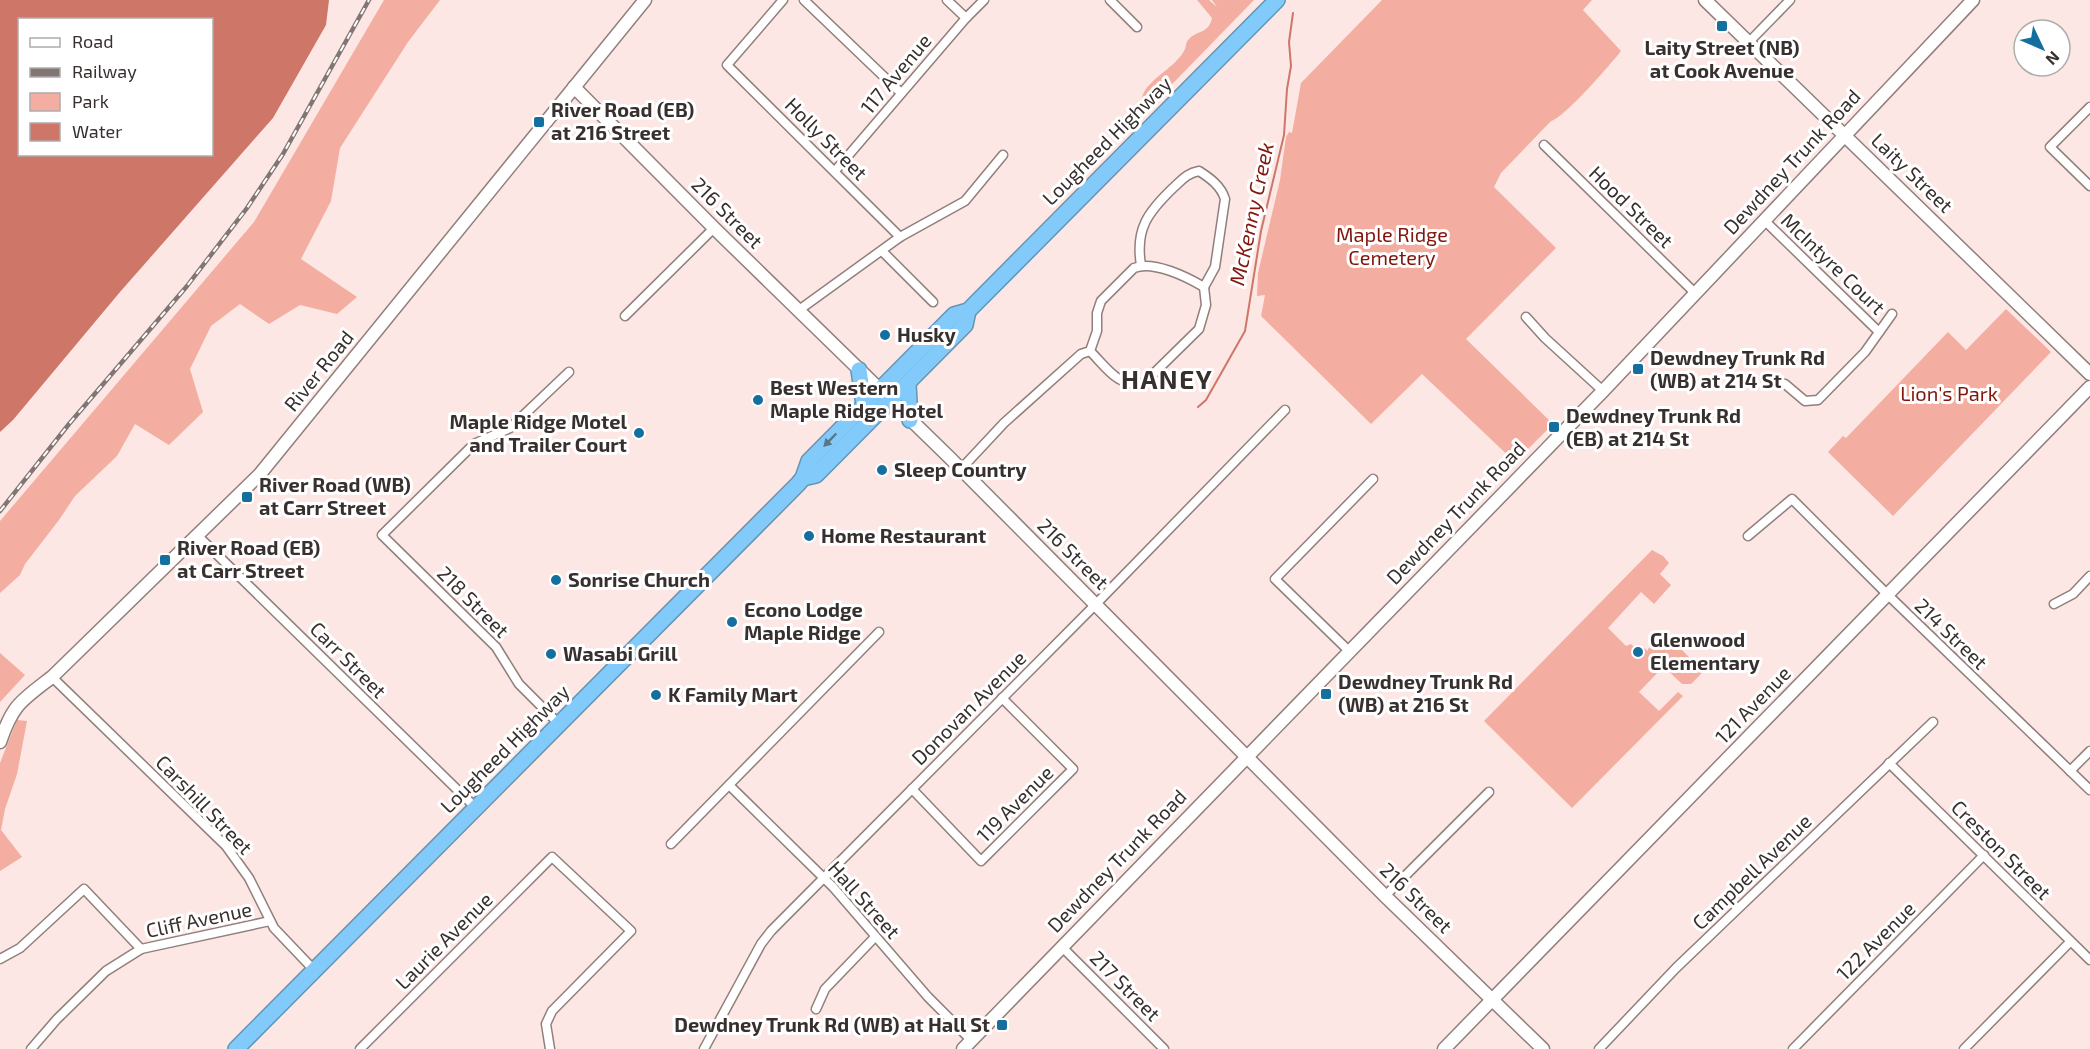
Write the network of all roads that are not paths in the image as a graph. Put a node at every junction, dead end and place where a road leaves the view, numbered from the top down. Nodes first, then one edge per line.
1 (645, 0) edge
2 (783, 0) edge
3 (804, 0) edge
4 (947, 0) edge
5 (984, 0) edge
6 (1110, 0) edge
7 (1277, 0) edge
8 (1706, 0) edge
9 (1790, 0) edge
10 (1973, 0) edge
11 (966, 18) junction
12 (1137, 27) dead end
13 (1749, 42) junction
14 (574, 87) junction
15 (901, 93) junction
16 (2090, 107) edge
17 (1845, 135) junction
18 (1544, 146) dead end
19 (1004, 155) dead end
20 (835, 171) junction
21 (2090, 186) edge
22 (1764, 220) junction
23 (714, 228) junction
24 (900, 237) junction
25 (882, 251) junction
26 (1141, 265) junction
27 (1204, 286) junction
28 (1695, 293) junction
29 (933, 302) dead end
30 (799, 310) junction
31 (968, 311) junction
32 (1892, 314) dead end
33 (625, 316) dead end
34 (1526, 317) dead end
35 (1879, 332) junction
36 (1090, 351) junction
37 (859, 370) junction
38 (569, 372) dead end
39 (2090, 374) edge
40 (1767, 380) dead end
41 (908, 384) junction
42 (2090, 387) edge
43 (879, 390) junction
44 (1603, 391) junction
45 (891, 401) junction
46 (864, 405) junction
47 (1285, 410) dead end
48 (910, 420) junction
49 (961, 469) junction
50 (803, 478) junction
51 (1374, 479) dead end
52 (198, 536) junction
53 (1748, 536) dead end
54 (2090, 576) edge
55 (1888, 596) junction
56 (2054, 604) dead end
57 (1095, 605) junction
58 (879, 632) dead end
59 (1349, 651) junction
60 (52, 677) junction
61 (1002, 698) junction
62 (1933, 722) dead end
63 (559, 724) junction
64 (0, 742) edge
65 (2090, 751) edge
66 (1246, 757) junction
67 (1889, 763) junction
68 (2070, 771) junction
69 (729, 785) junction
70 (912, 789) junction
71 (2090, 790) edge
72 (1489, 792) dead end
73 (476, 808) junction
74 (671, 844) dead end
75 (1984, 855) junction
76 (823, 878) junction
77 (1385, 896) junction
78 (270, 921) junction
79 (875, 937) junction
80 (2070, 942) junction
81 (1062, 947) junction
82 (141, 949) junction
83 (0, 959) edge
84 (2090, 960) edge
85 (314, 970) junction
86 (1492, 999) junction
87 (816, 1009) dead end
88 (967, 1045) edge
89 (31, 1049) edge
90 (236, 1049) edge
91 (360, 1049) edge
92 (550, 1049) edge
93 (704, 1049) edge
94 (1164, 1049) edge
95 (1444, 1049) edge
96 (1543, 1049) edge
97 (1599, 1049) edge
98 (1793, 1049) edge
99 (1964, 1049) edge

1 - 14 street, River Road
2 - 20 street, Holly Street
3 - 15 street
4 - 11 street
5 - 11 street, 117 Avenue
6 - 12 street
7 - 31 highway, Lougheed Highway
8 - 13 street, Laity Street
9 - 13 street
10 - 17 street, Dewdney Trunk Road
11 - 15 street, 117 Avenue
13 - 17 street, Laity Street
14 - 23 street, 216 Street
14 - 52 street, River Road
15 - 20 street, 117 Avenue
16 - 21 street
17 - 22 street, Dewdney Trunk Road
17 - 39 street, Laity Street
18 - 28 street, Hood Street
19 - 24 street
20 - 24 street, Holly Street
22 - 28 street, Dewdney Trunk Road
22 - 35 street, McIntyre Court
23 - 30 street, 216 Street
23 - 33 street
24 - 25 street
25 - 29 street
25 - 30 street
26 - 27 street
26 - 27 street
26 - 36 street
27 - 36 street
28 - 44 street, Dewdney Trunk Road
30 - 37 street, 216 Street
31 - 41 highway, Lougheed Highway
31 - 43 highway, Lougheed Highway
32 - 35 street, McIntyre Court
34 - 44 street
35 - 40 street, McIntyre Court
36 - 49 street
37 - 43 street, 216 Street
37 - 46 highway
38 - 63 street, 218 Street
41 - 45 highway, Lougheed Highway
41 - 48 highway
42 - 55 street, 121 Avenue
43 - 45 street, 216 Street
43 - 46 highway, Lougheed Highway
44 - 59 street, Dewdney Trunk Road
45 - 48 street, 216 Street
45 - 50 highway, Lougheed Highway
46 -> 50 highway, Lougheed Highway
47 - 57 street, Donovan Avenue
48 - 49 street, 216 Street
49 - 57 street, 216 Street
50 - 63 highway, Lougheed Highway
51 - 59 street
52 - 60 street, River Road
52 - 73 street, Carr Street
53 - 55 street, 214 Street
54 - 56 street
55 - 68 street, 214 Street
55 - 86 street, 121 Avenue
57 - 61 street, Donovan Avenue
57 - 66 street, 216 Street
58 - 69 street
59 - 66 street, Dewdney Trunk Road
60 - 64 street, River Road
60 - 78 street, Carshill Street
61 - 70 street, Donovan Avenue
61 - 70 street, 119 Avenue
62 - 67 street, Campbell Avenue
63 - 73 highway, Lougheed Highway
65 - 68 street
66 - 77 street, 216 Street
66 - 81 street, Dewdney Trunk Road
67 - 75 street, Creston Street
67 - 97 street, Campbell Avenue
68 - 71 street, 214 Street
69 - 74 street
69 - 76 street, Hall Street
70 - 76 street, Donovan Avenue
72 - 77 street
73 - 85 highway, Lougheed Highway
75 - 80 street, Creston Street
75 - 98 street, 122 Avenue
76 - 79 street, Hall Street
76 - 93 street, Donovan Avenue
77 - 86 street, 216 Street
78 - 82 street, Cliff Avenue
78 - 85 street, Carshill Street
79 - 87 street
79 - 88 street, Hall Street
80 - 84 street, Creston Street
80 - 99 street
81 - 88 street, Dewdney Trunk Road
81 - 94 street, 217 Street
82 - 83 street
82 - 89 street, Cliff Avenue
85 - 90 highway, Lougheed Highway
86 - 95 street, 121 Avenue
86 - 96 street, 216 Street
91 - 92 street, Laurie Avenue

